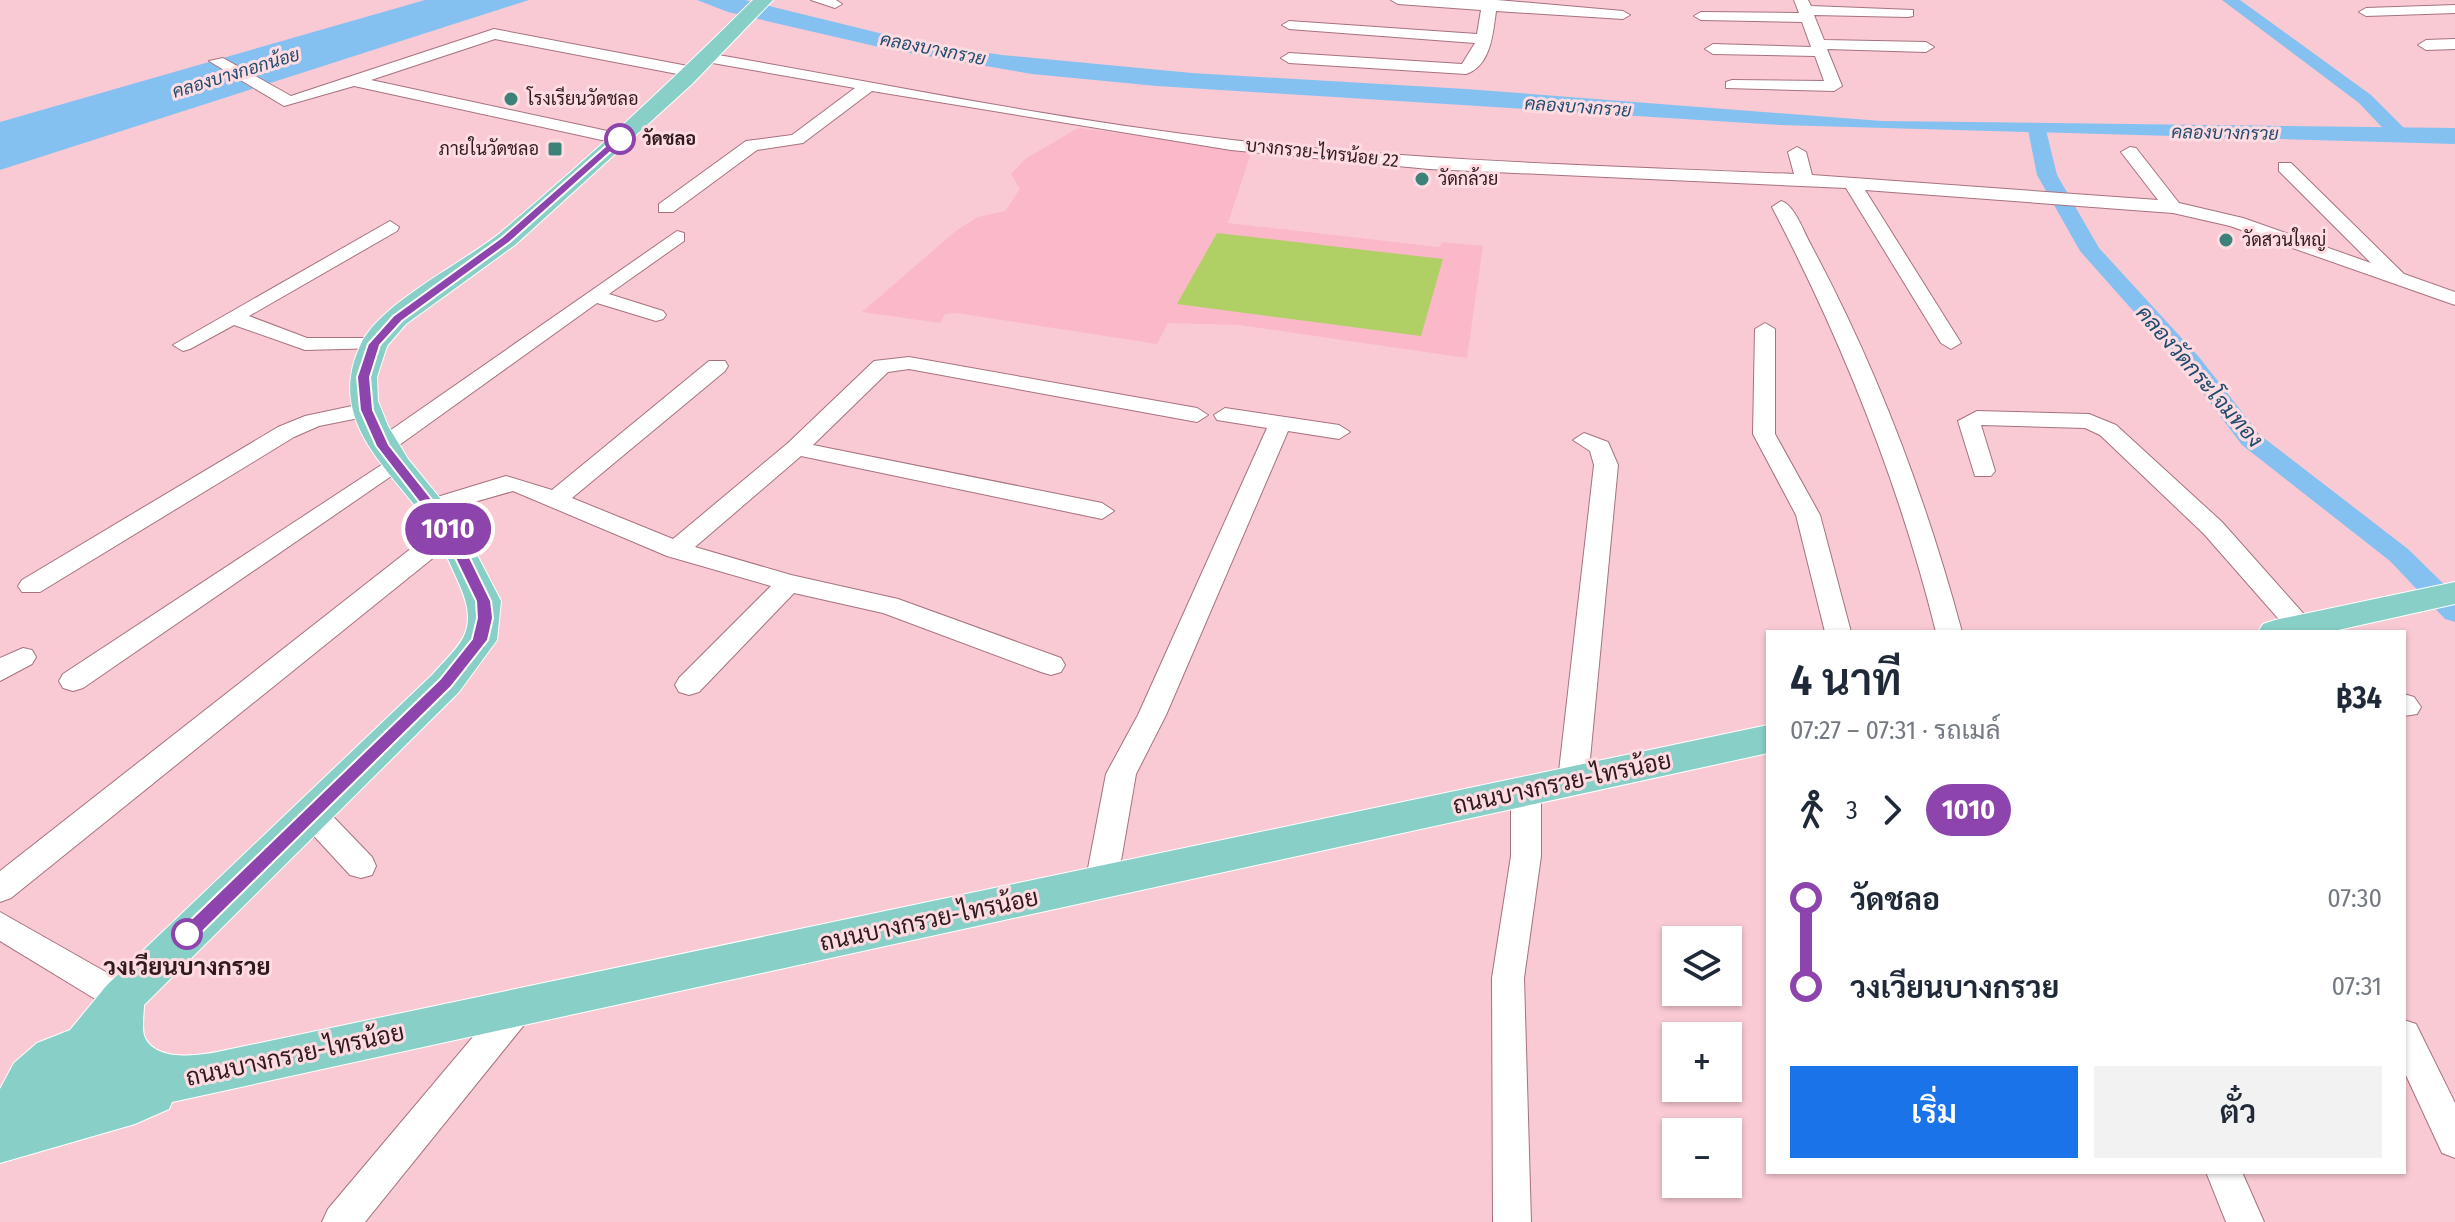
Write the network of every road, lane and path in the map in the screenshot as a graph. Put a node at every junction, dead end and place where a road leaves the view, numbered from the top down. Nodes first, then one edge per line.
1 (764, 0) edge
2 (818, 0) edge
3 (1398, 0) edge
4 (1490, 3) edge
5 (835, 4) dead end
6 (1804, 9) edge
7 (2455, 9) edge
8 (2366, 12) dead end
9 (1908, 13) dead end
10 (1623, 15) dead end
11 (1701, 16) dead end
12 (1289, 25) dead end
13 (1483, 39) junction
14 (2455, 44) edge
15 (2426, 45) dead end
16 (1926, 47) dead end
17 (1820, 48) junction
18 (1713, 49) dead end
19 (1289, 58) dead end
20 (217, 61) dead end
21 (700, 65) junction
22 (357, 81) junction
23 (870, 85) junction
24 (1732, 85) dead end
25 (620, 139) junction
26 (1797, 152) dead end
27 (2130, 152) dead end
28 (2285, 167) dead end
29 (1804, 180) junction
30 (1852, 183) junction
31 (1781, 207) dead end
32 (2173, 207) junction
33 (666, 208) dead end
34 (390, 227) dead end
35 (677, 237) dead end
36 (2404, 284) junction
37 (594, 296) junction
38 (2455, 299) edge
39 (656, 315) dead end
40 (232, 317) junction
41 (1765, 329) dead end
42 (1951, 343) dead end
43 (374, 344) junction
44 (183, 345) dead end
45 (717, 366) dead end
46 (366, 410) junction
47 (1197, 415) dead end
48 (1225, 415) dead end
49 (1280, 423) junction
50 (1339, 432) dead end
51 (1584, 440) dead end
52 (796, 448) junction
53 (389, 454) junction
54 (1983, 471) dead end
55 (554, 500) junction
56 (1102, 511) dead end
57 (441, 518) junction
58 (676, 550) junction
59 (789, 583) junction
60 (31, 586) dead end
61 (2455, 593) edge
62 (2307, 628) edge
63 (1837, 630) edge
64 (1948, 630) edge
65 (1051, 665) dead end
66 (73, 681) dead end
67 (689, 685) dead end
68 (1766, 739) edge
69 (1573, 780) junction
70 (1526, 791) junction
71 (312, 814) junction
72 (361, 866) dead end
73 (1101, 884) junction
74 (0, 889) edge
75 (0, 925) edge
76 (122, 998) junction
77 (516, 1010) junction
78 (2406, 1039) edge
79 (86, 1067) junction
80 (185, 1079) junction
81 (13, 1107) edge
82 (0, 1141) edge
83 (2455, 1141) edge
84 (2225, 1174) edge
85 (341, 1222) edge
86 (1512, 1222) edge
87 (2245, 1222) edge

1 - 21 main road
2 - 5 street
3 - 4 street
4 - 10 street
4 - 13 street
6 - 9 street
6 - 11 street
6 - 17 street
7 - 8 street
12 - 13 street
13 - 19 street
14 - 15 street
16 - 17 street
17 - 18 street
17 - 24 street
20 - 22 street, บางกรวย-ไทรน้อย 22
21 - 22 street, บางกรวย-ไทรน้อย 22
21 - 23 street, บางกรวย-ไทรน้อย 22
21 - 25 main road
22 - 25 street
23 - 29 street, บางกรวย-ไทรน้อย 22
23 - 33 street
25 - 43 main road
26 - 29 street
27 - 32 street
28 - 36 street
29 - 30 street, บางกรวย-ไทรน้อย 22
30 - 32 street, บางกรวย-ไทรน้อย 22
30 - 42 street
31 - 64 street
32 - 36 street, บางกรวย-ไทรน้อย 22
34 - 40 street
35 - 37 street
36 - 38 street, บางกรวย-ไทรน้อย 22
37 - 39 street
37 - 53 street
40 - 43 street
40 - 44 street
41 - 63 street
43 - 46 main road
45 - 55 street
46 - 53 main road
46 - 60 street
47 - 52 street
48 - 49 street
49 - 50 street
49 - 73 street
51 - 69 street
52 - 56 street
52 - 58 street
53 - 57 main road
53 - 66 street
54 - 62 street
55 - 57 street
55 - 58 street
57 - 71 main road
57 - 74 street
58 - 59 street
59 - 65 street
59 - 67 street
61 - 62 main road
68 - 69 main road, ถนนบางกรวย-ไทรน้อย
69 - 70 main road, ถนนบางกรวย-ไทรน้อย
70 - 73 main road, ถนนบางกรวย-ไทรน้อย
70 - 86 street
71 - 72 street
71 - 76 main road
73 - 77 main road, ถนนบางกรวย-ไทรน้อย
75 - 76 street
76 - 79 main road
76 - 80 main road
77 - 80 main road, ถนนบางกรวย-ไทรน้อย
77 - 85 street
78 - 83 street
79 - 80 main road, ถนนบางกรวย-ไทรน้อย
79 - 81 main road
80 - 82 main road
84 - 87 street

